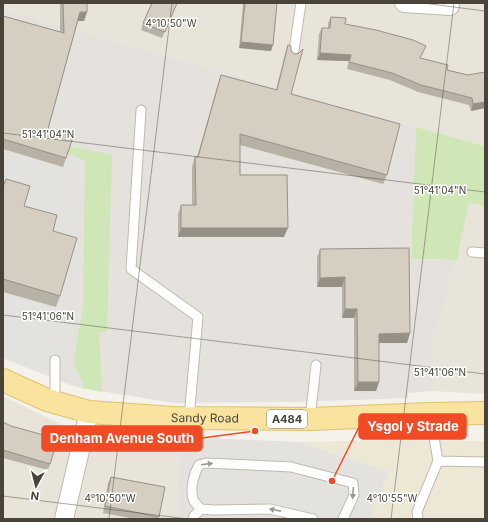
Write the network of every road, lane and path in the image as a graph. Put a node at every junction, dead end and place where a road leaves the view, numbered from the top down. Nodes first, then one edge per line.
1 (301, 3) edge
2 (404, 3) edge
3 (450, 6) dead end
4 (293, 57) edge
5 (141, 110) dead end
6 (472, 252) dead end
7 (485, 253) edge
8 (55, 360) dead end
9 (316, 365) dead end
10 (3, 380) edge
11 (55, 402) junction
12 (89, 412) junction
13 (485, 413) edge
14 (430, 414) junction
15 (189, 418) junction
16 (310, 419) junction
17 (438, 461) junction
18 (485, 462) edge
19 (201, 509) junction
20 (64, 519) edge
21 (193, 519) edge
22 (313, 519) edge
23 (343, 519) edge
24 (418, 519) edge

1 - 4 lane
2 - 3 street
5 - 15 lane
6 - 7 lane
8 - 11 lane
9 - 16 lane
10 - 11 main road, Sandy Road / A484
11 - 12 main road, Sandy Road / A484
12 - 15 main road, Sandy Road / A484
12 - 20 street
13 - 14 main road, Sandy Road / A484
14 - 16 main road, Sandy Road / A484
14 - 17 lane
15 - 16 main road, Sandy Road / A484
17 - 18 lane
17 - 24 lane
19 - 21 lane
22 -> 19 lane
19 -> 23 lane

